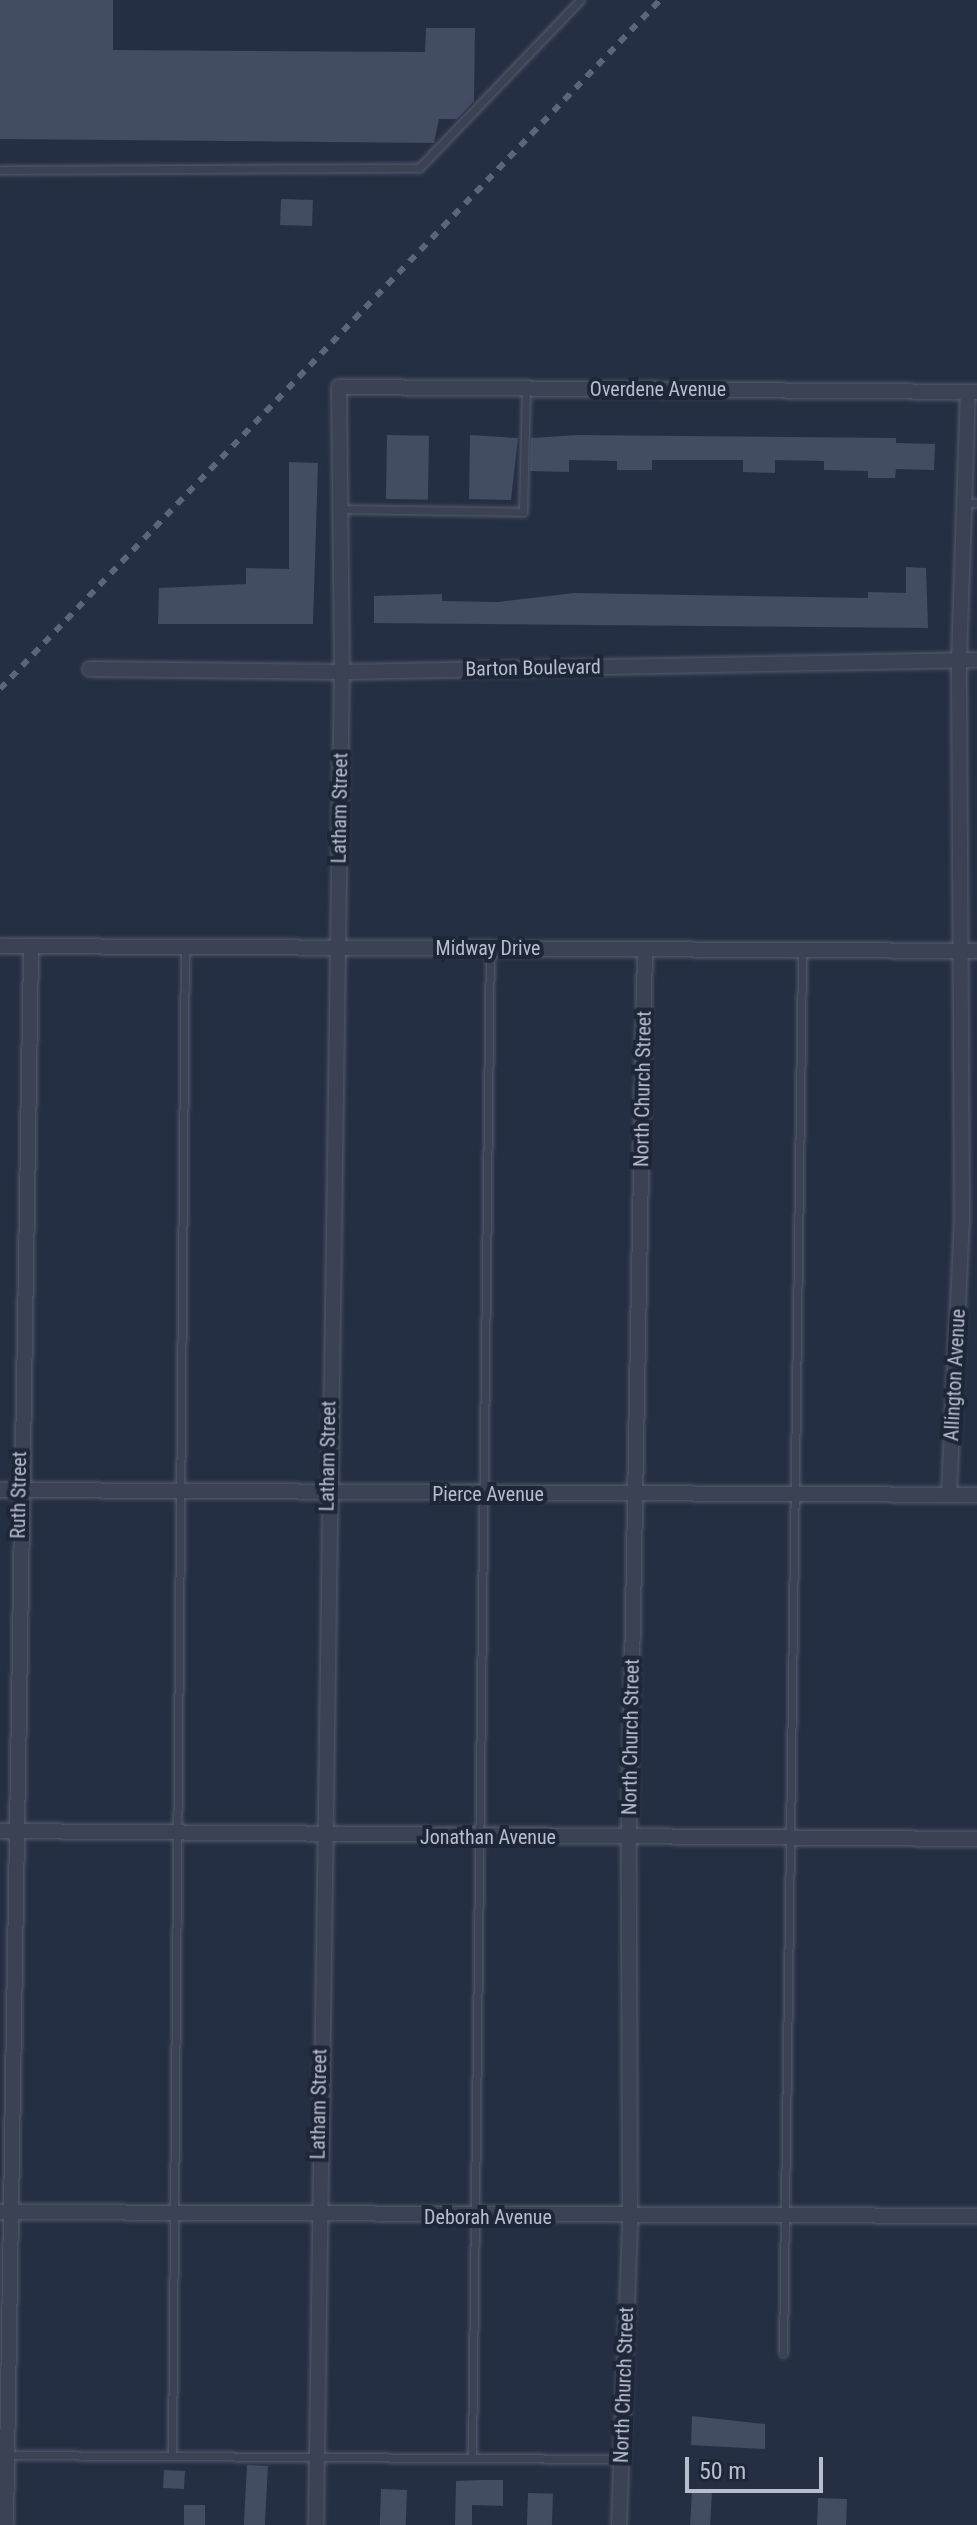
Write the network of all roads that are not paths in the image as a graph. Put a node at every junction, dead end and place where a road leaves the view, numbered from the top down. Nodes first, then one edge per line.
1 (580, 0) edge
2 (0, 170) edge
3 (339, 387) joint
4 (526, 388) junction
5 (973, 392) edge
6 (971, 503) edge
7 (340, 509) junction
8 (959, 660) junction
9 (977, 660) edge
10 (90, 669) dead end
11 (342, 672) junction
12 (0, 946) edge
13 (31, 946) junction
14 (185, 946) junction
15 (338, 948) junction
16 (490, 948) junction
17 (645, 949) junction
18 (802, 950) junction
19 (970, 951) edge
20 (969, 1221) edge
21 (19, 1489) junction
22 (0, 1490) edge
23 (177, 1492) junction
24 (327, 1494) junction
25 (485, 1494) junction
26 (638, 1494) junction
27 (794, 1494) junction
28 (949, 1494) junction
29 (977, 1495) edge
30 (7, 1832) edge
31 (175, 1835) junction
32 (481, 1837) junction
33 (629, 1837) junction
34 (322, 1838) junction
35 (789, 1838) junction
36 (977, 1839) edge
37 (5, 2212) edge
38 (173, 2214) junction
39 (317, 2216) junction
40 (977, 2216) edge
41 (479, 2217) junction
42 (782, 2217) junction
43 (630, 2218) junction
44 (783, 2353) dead end
45 (3, 2455) edge
46 (172, 2456) junction
47 (316, 2457) junction
48 (472, 2458) junction
49 (621, 2459) junction
50 (6, 2525) edge
51 (316, 2525) edge
52 (619, 2525) edge

1 - 2 lane
3 - 4 street, Overdene Avenue
3 - 7 street, Latham Street
4 - 5 street, Overdene Avenue
4 - 7 lane
5 - 6 street, Allington Avenue
6 - 8 street, Allington Avenue
7 - 11 street, Latham Street
8 - 9 street, Barton Boulevard
8 - 11 street, Barton Boulevard
8 - 19 street, Allington Avenue
10 - 11 street, Barton Boulevard
11 - 15 street, Latham Street
12 - 13 street, Midway Drive
13 - 14 street, Midway Drive
13 - 21 street, Ruth Street
14 - 15 street, Midway Drive
14 - 23 lane
15 - 16 street, Midway Drive
15 - 24 street, Latham Street
16 - 17 street, Midway Drive
16 - 25 lane
17 - 18 street, Midway Drive
17 - 26 street, North Church Street
18 - 19 street, Midway Drive
18 - 27 lane
19 - 20 street, Allington Avenue
20 - 28 street, Allington Avenue
21 - 22 street, Pierce Avenue
21 - 23 street, Pierce Avenue
21 - 30 street, Ruth Street
23 - 24 street, Pierce Avenue
23 - 31 lane
24 - 25 street, Pierce Avenue
24 - 34 street, Latham Street
25 - 26 street, Pierce Avenue
25 - 32 lane
26 - 27 street, Pierce Avenue
26 - 33 street, North Church Street
27 - 28 street, Pierce Avenue
27 - 35 lane
28 - 29 street, Pierce Avenue
30 - 31 street, Jonathan Avenue
30 - 37 street, Ruth Street
31 - 34 street, Jonathan Avenue
31 - 38 lane
32 - 33 street, Jonathan Avenue
32 - 34 street, Jonathan Avenue
32 - 41 lane
33 - 35 street, Jonathan Avenue
33 - 43 street, North Church Street
34 - 39 street, Latham Street
35 - 36 street, Jonathan Avenue
35 - 42 lane
37 - 38 street, Deborah Avenue
37 - 45 street, Ruth Street
38 - 39 street, Deborah Avenue
38 - 46 lane
39 - 41 street, Deborah Avenue
39 - 47 street, Latham Street
40 - 42 street, Deborah Avenue
41 - 43 street, Deborah Avenue
41 - 48 lane
42 - 43 street, Deborah Avenue
42 - 44 lane
43 - 49 street, North Church Street
45 - 46 lane
45 - 50 street, Ruth Street
46 - 47 lane
47 - 48 lane
47 - 51 street, Latham Street
48 - 49 lane
49 - 52 street, North Church Street

